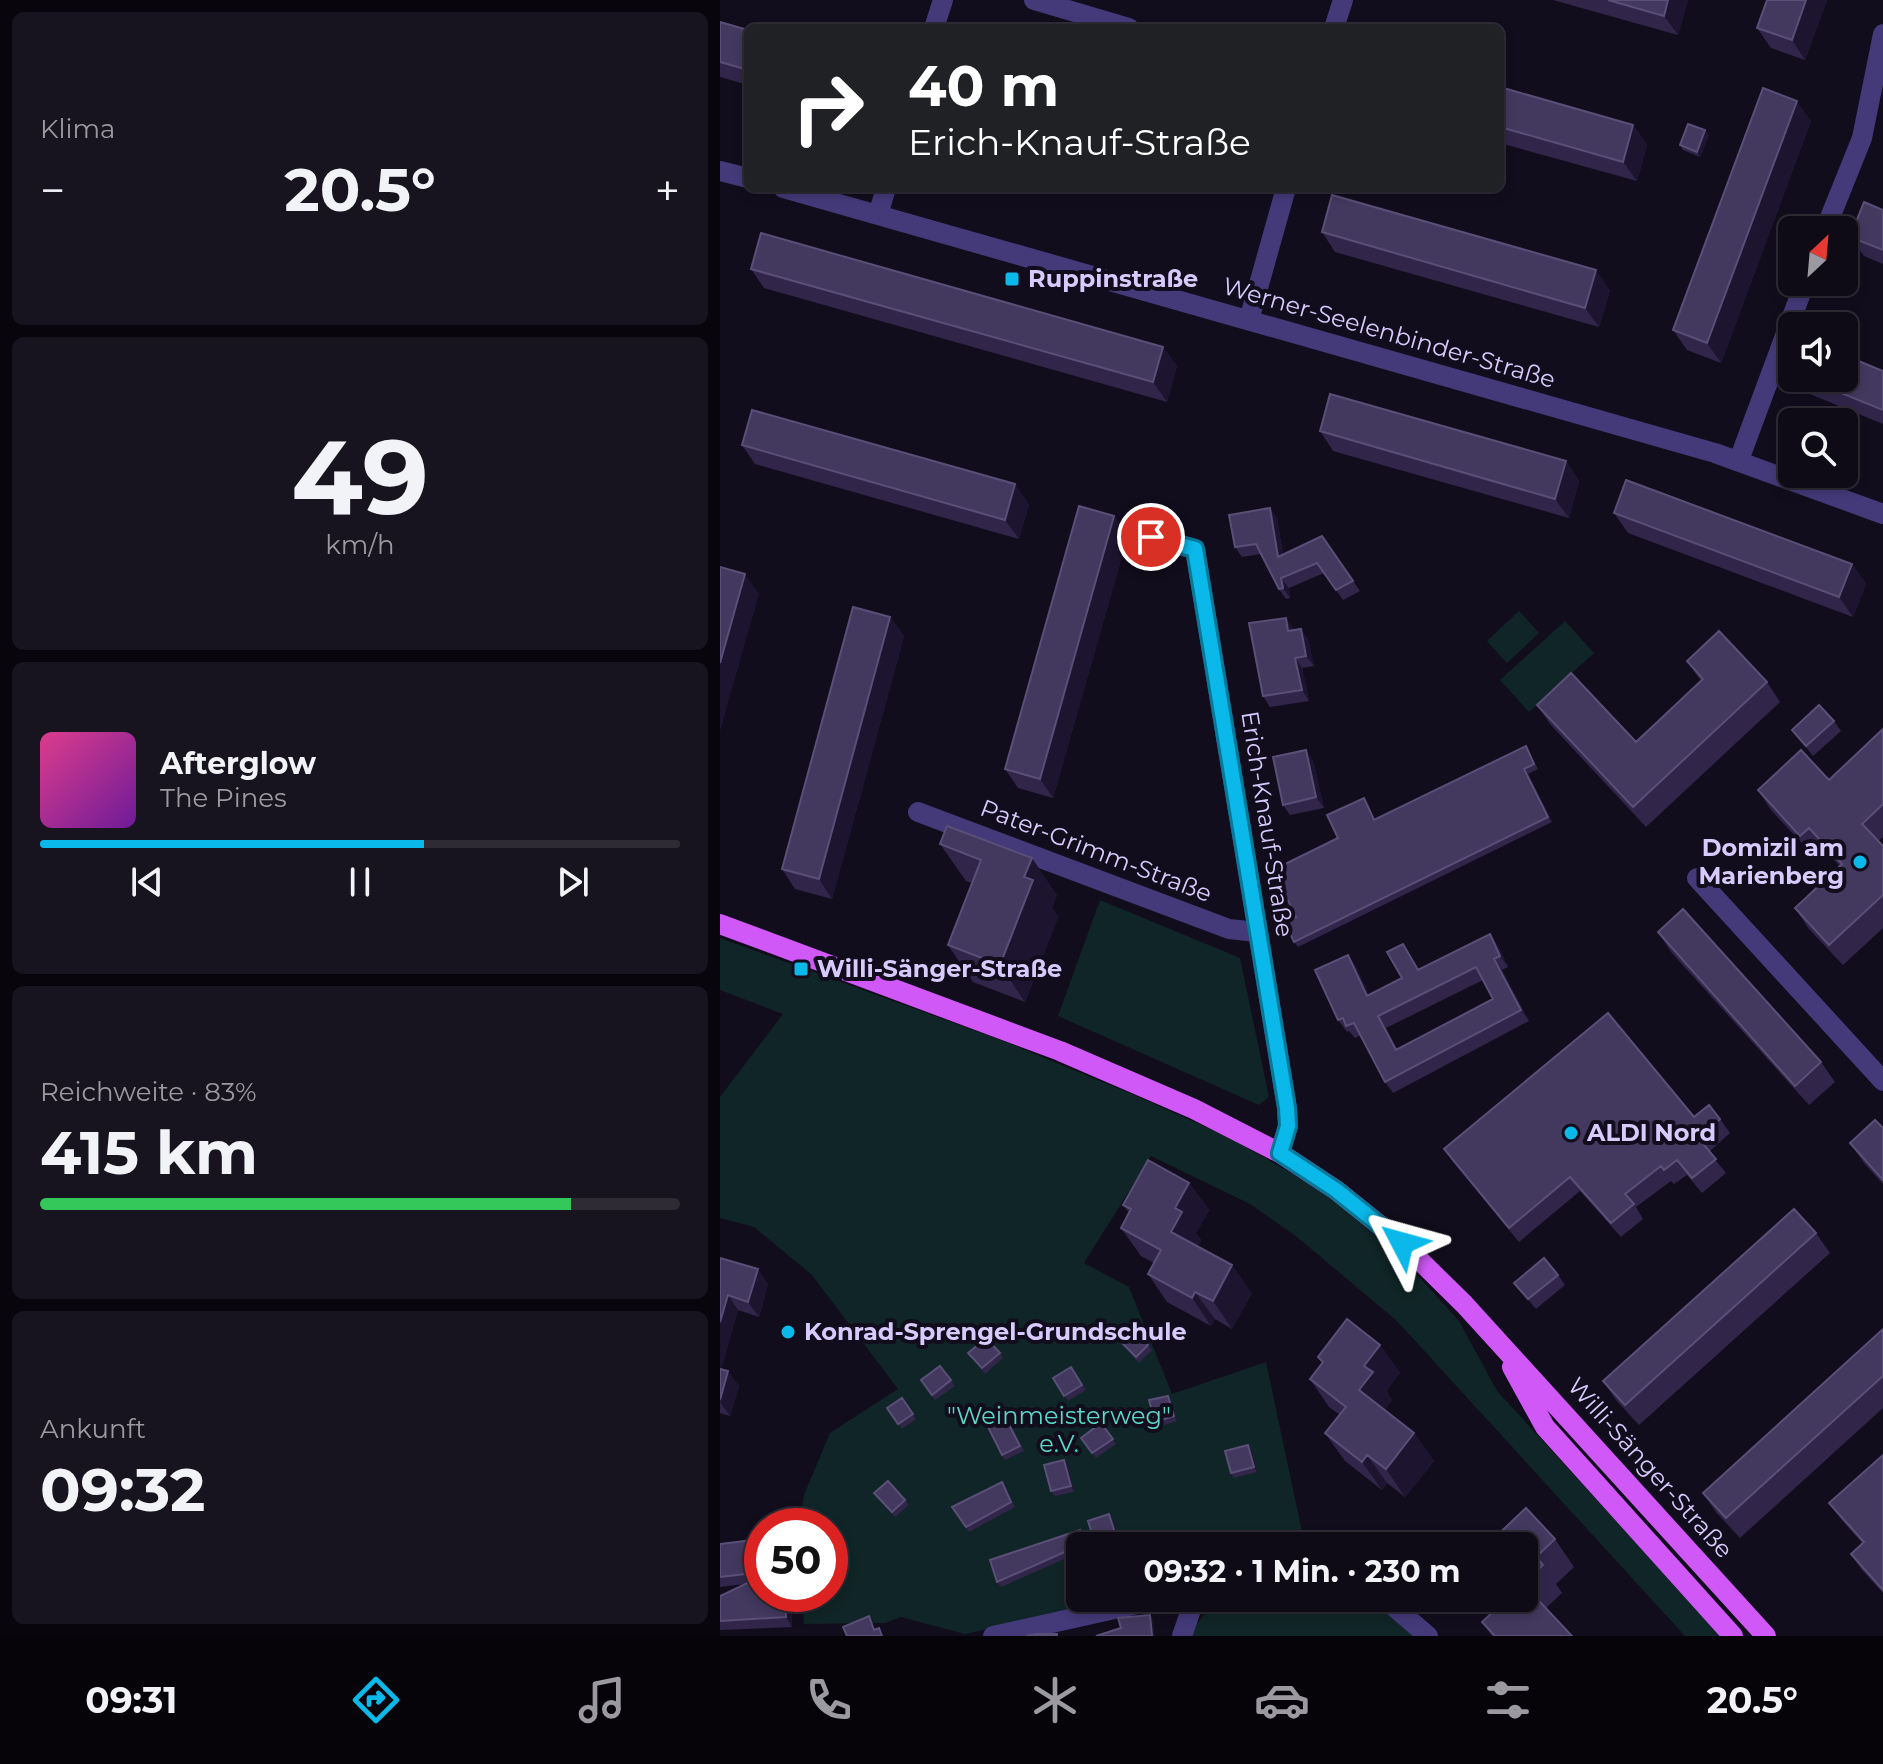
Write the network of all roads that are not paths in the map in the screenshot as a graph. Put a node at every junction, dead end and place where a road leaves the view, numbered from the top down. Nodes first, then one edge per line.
1 (943, 0) edge
2 (1034, 0) edge
3 (1343, 0) edge
4 (935, 24) edge
5 (1115, 24) edge
6 (1335, 24) edge
7 (1883, 34) edge
8 (722, 170) edge
9 (744, 177) edge
10 (797, 192) edge
11 (885, 192) edge
12 (1285, 192) edge
13 (878, 215) junction
14 (1831, 216) edge
15 (1800, 296) edge
16 (1249, 320) junction
17 (1739, 460) junction
18 (1883, 514) edge
19 (1151, 537) dead end
20 (918, 812) dead end
21 (1697, 878) dead end
22 (720, 924) edge
23 (1257, 932) junction
24 (1883, 1081) edge
25 (1280, 1153) junction
26 (1495, 1336) junction
27 (1101, 1612) edge
28 (1190, 1612) edge
29 (1400, 1612) edge
30 (993, 1636) edge
31 (1182, 1636) edge
32 (1428, 1636) edge
33 (1733, 1636) edge
34 (1766, 1636) edge

1 - 4 street
2 - 5 street
3 - 6 street
7 - 14 street
8 - 9 street
10 - 13 street, Werner-Seelenbinder-Straße
11 - 13 street
12 - 16 street
13 - 16 street, Werner-Seelenbinder-Straße
15 - 17 street
16 - 17 street, Werner-Seelenbinder-Straße
17 - 18 street, Werner-Seelenbinder-Straße
19 - 23 street, Erich-Knauf-Straße
20 - 23 street, Pater-Grimm-Straße
21 - 24 street
22 - 25 main road, Willi-Sänger-Straße
23 - 25 street, Erich-Knauf-Straße
25 - 26 main road, Willi-Sänger-Straße
26 - 33 main road, Willi-Sänger-Straße
26 - 34 main road, Willi-Sänger-Straße
27 - 30 street
28 - 31 street
29 - 32 street

